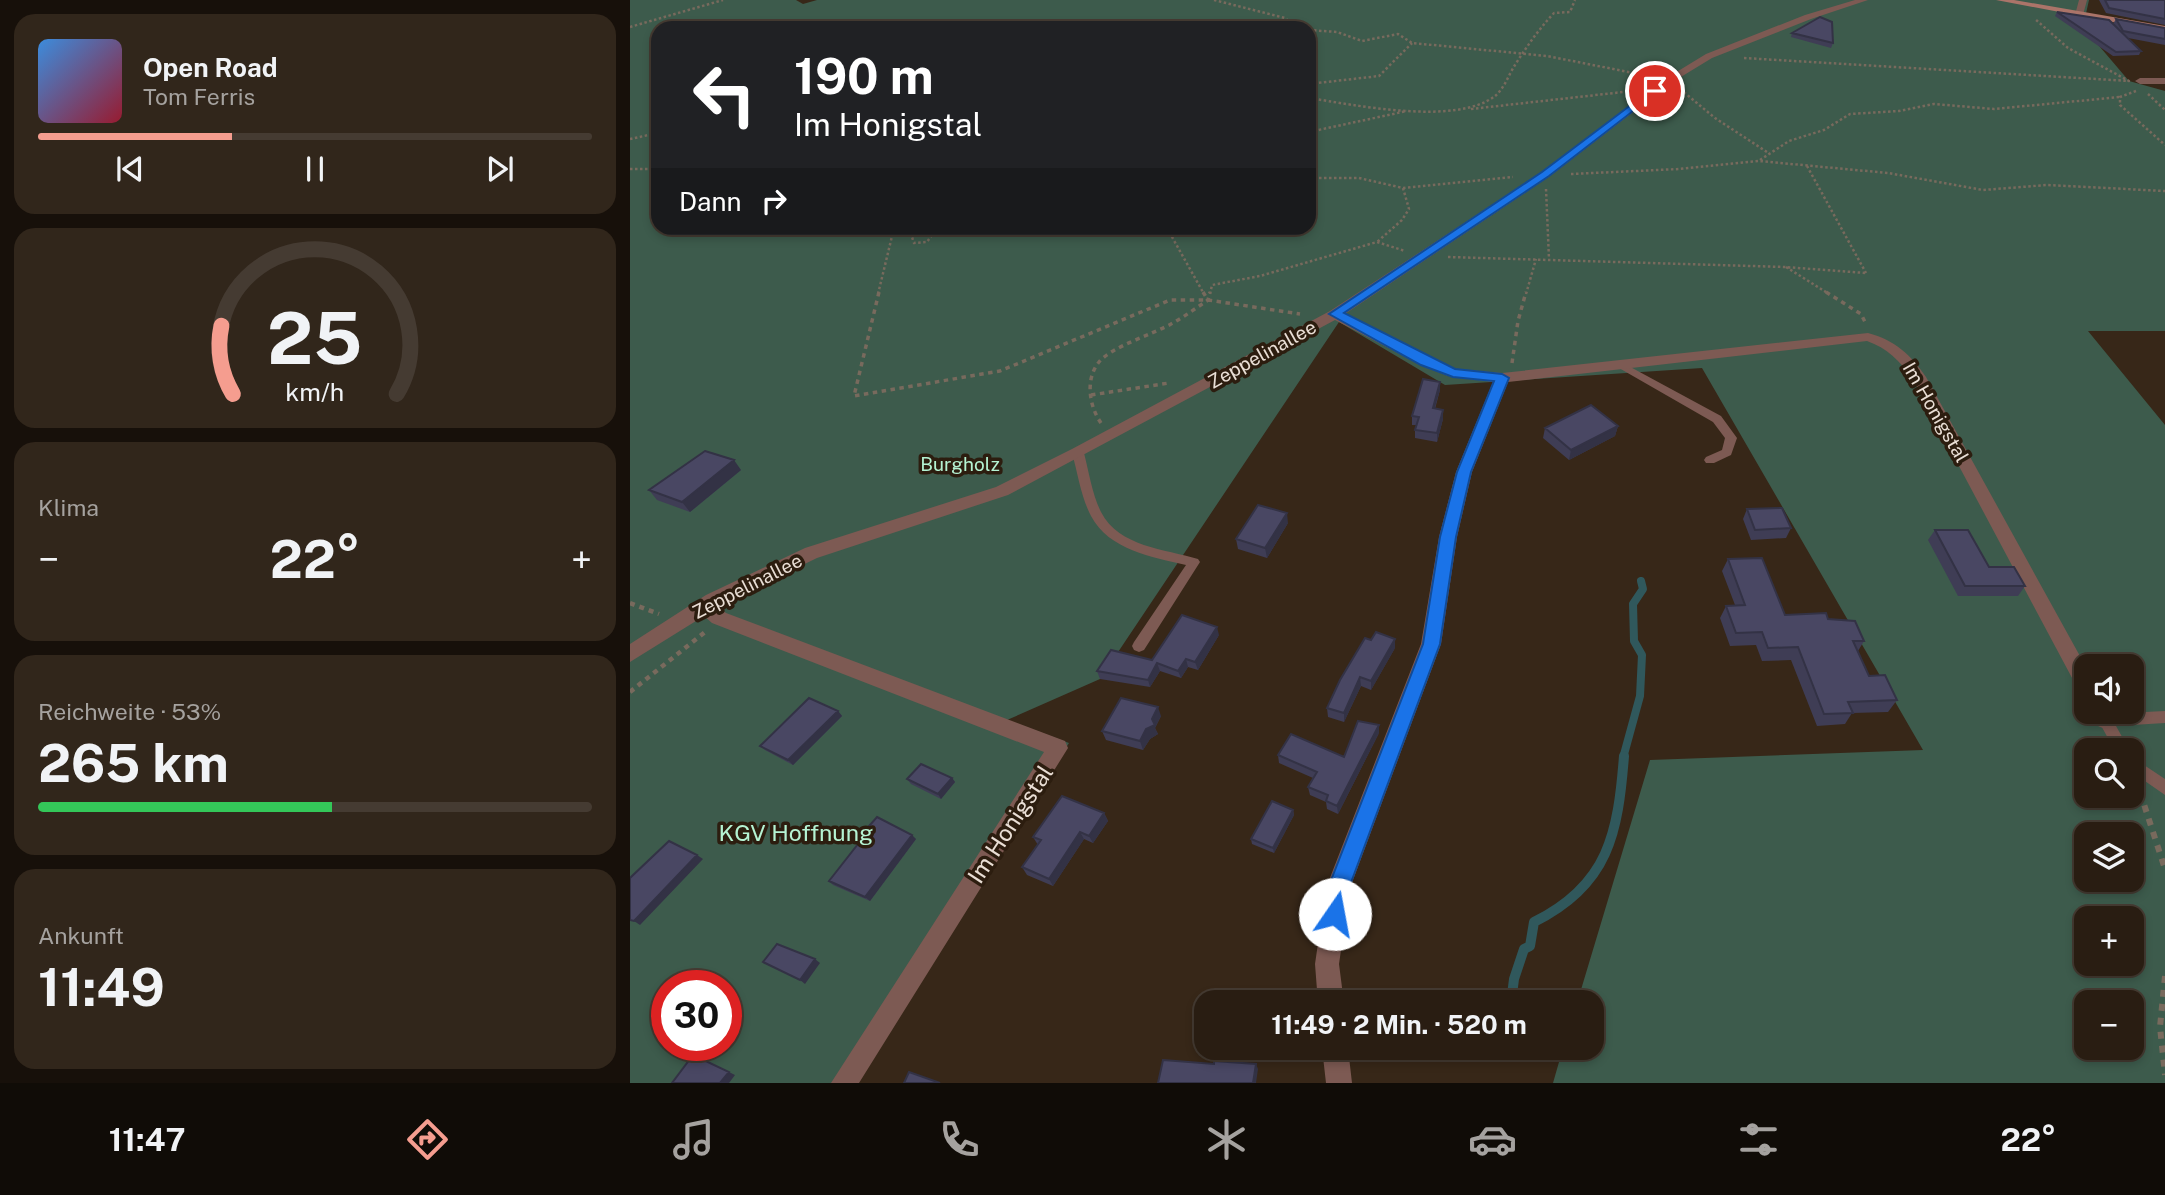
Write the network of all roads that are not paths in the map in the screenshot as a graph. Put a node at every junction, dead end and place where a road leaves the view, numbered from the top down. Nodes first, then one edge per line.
1 (1864, 0) edge
2 (2000, 0) edge
3 (2083, 0) edge
4 (2080, 15) junction
5 (2165, 29) edge
6 (2140, 81) dead end
7 (2165, 81) edge
8 (1335, 314) junction
9 (1623, 366) junction
10 (1502, 378) junction
11 (1078, 453) junction
12 (1710, 460) dead end
13 (713, 600) junction
14 (1139, 646) dead end
15 (630, 654) edge
16 (2074, 663) edge
17 (2144, 717) edge
18 (2165, 717) edge
19 (2144, 776) edge
20 (2165, 788) edge
21 (1330, 990) edge
22 (1336, 1060) edge
23 (844, 1083) edge
24 (1339, 1083) edge

1 - 8 street, Zeppelinallee
2 - 4 street
3 - 4 street
4 - 5 street
6 - 7 street
8 - 10 street
8 - 11 street, Zeppelinallee
9 - 10 street
9 - 12 lane
9 - 16 street, Im Honigstal
10 - 21 street
11 - 13 street, Zeppelinallee
11 - 14 lane
13 - 15 street, Zeppelinallee
13 - 23 street, Im Honigstal
17 - 18 lane
19 - 20 lane
22 - 24 street

